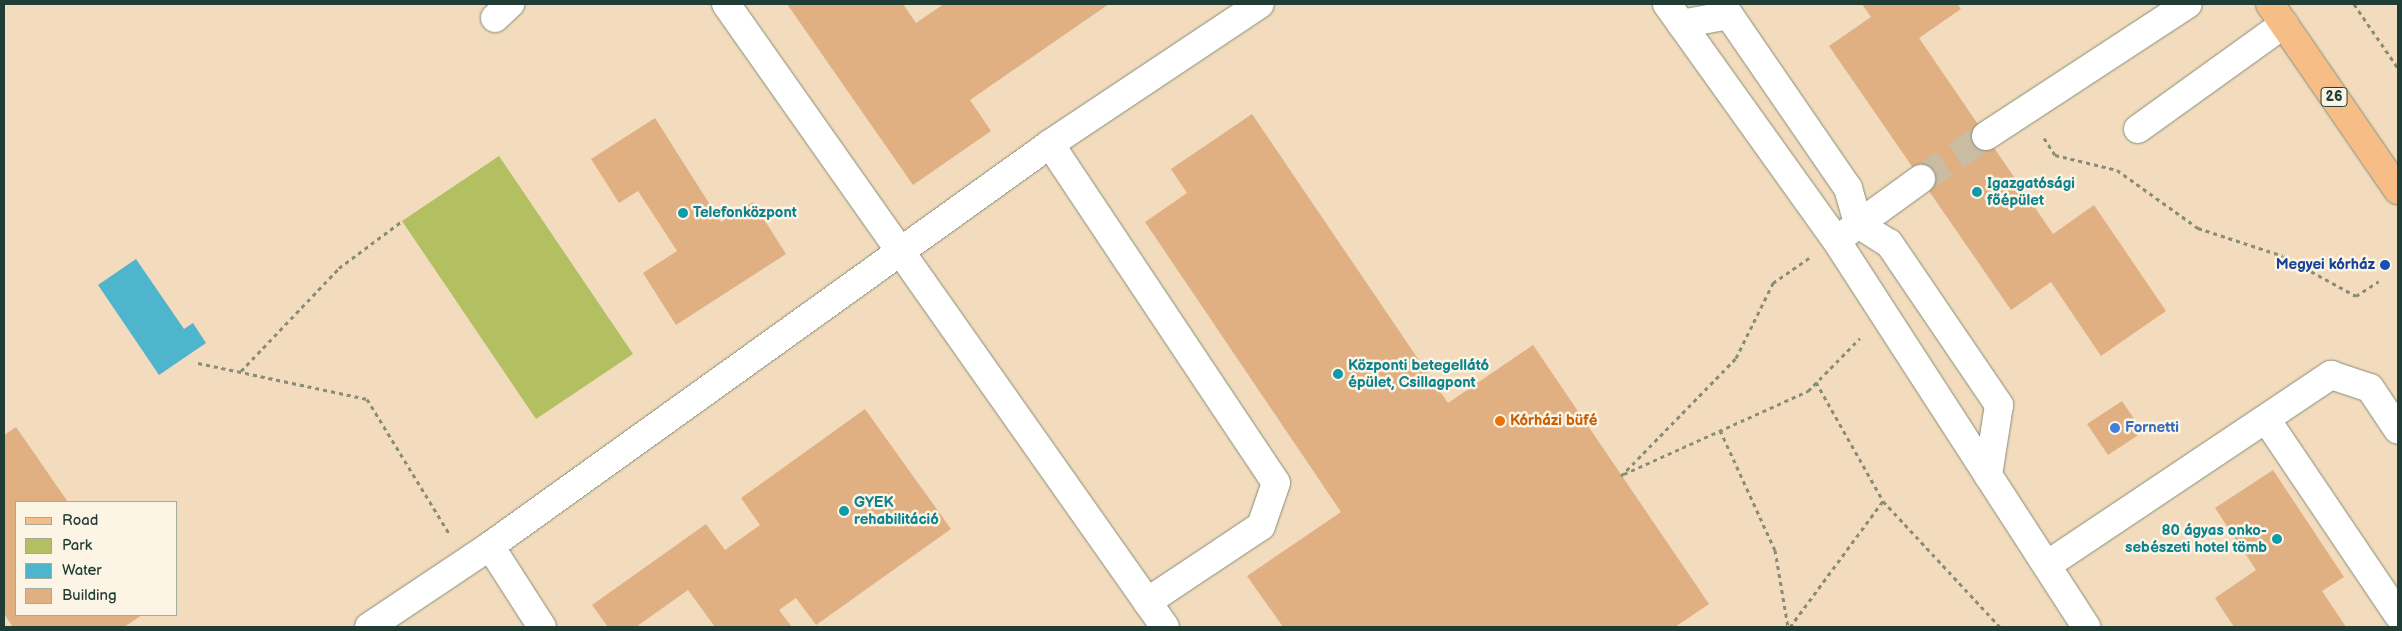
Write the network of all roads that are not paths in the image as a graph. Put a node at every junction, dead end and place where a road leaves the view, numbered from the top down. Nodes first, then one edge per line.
1 (726, 4) edge
2 (1260, 4) edge
3 (2188, 4) edge
4 (1674, 14) edge
5 (2277, 14) edge
6 (2138, 129) dead end
7 (1986, 136) tunnel mouth
8 (1050, 144) junction
9 (1921, 179) tunnel mouth
10 (2398, 190) edge
11 (1858, 224) junction
12 (1836, 240) junction
13 (899, 251) junction
14 (2266, 419) junction
15 (2398, 430) edge
16 (1988, 475) junction
17 (490, 546) junction
18 (2047, 565) junction
19 (1147, 602) junction
20 (2398, 615) edge
21 (370, 627) edge
22 (542, 627) edge
23 (1165, 627) edge
24 (2086, 627) edge

1 - 13 lane
2 - 8 lane
3 - 7 lane
4 - 11 lane
4 - 12 lane
5 - 6 lane
5 - 10 main road, 26
8 - 13 lane
8 - 19 lane
9 - 11 lane
11 - 12 lane
11 - 16 lane
12 - 16 lane
13 - 17 lane
13 - 19 lane
14 - 15 lane
14 - 18 lane
14 - 20 lane
16 - 18 lane
17 - 21 lane
17 - 22 lane
18 - 24 lane
19 - 23 lane

